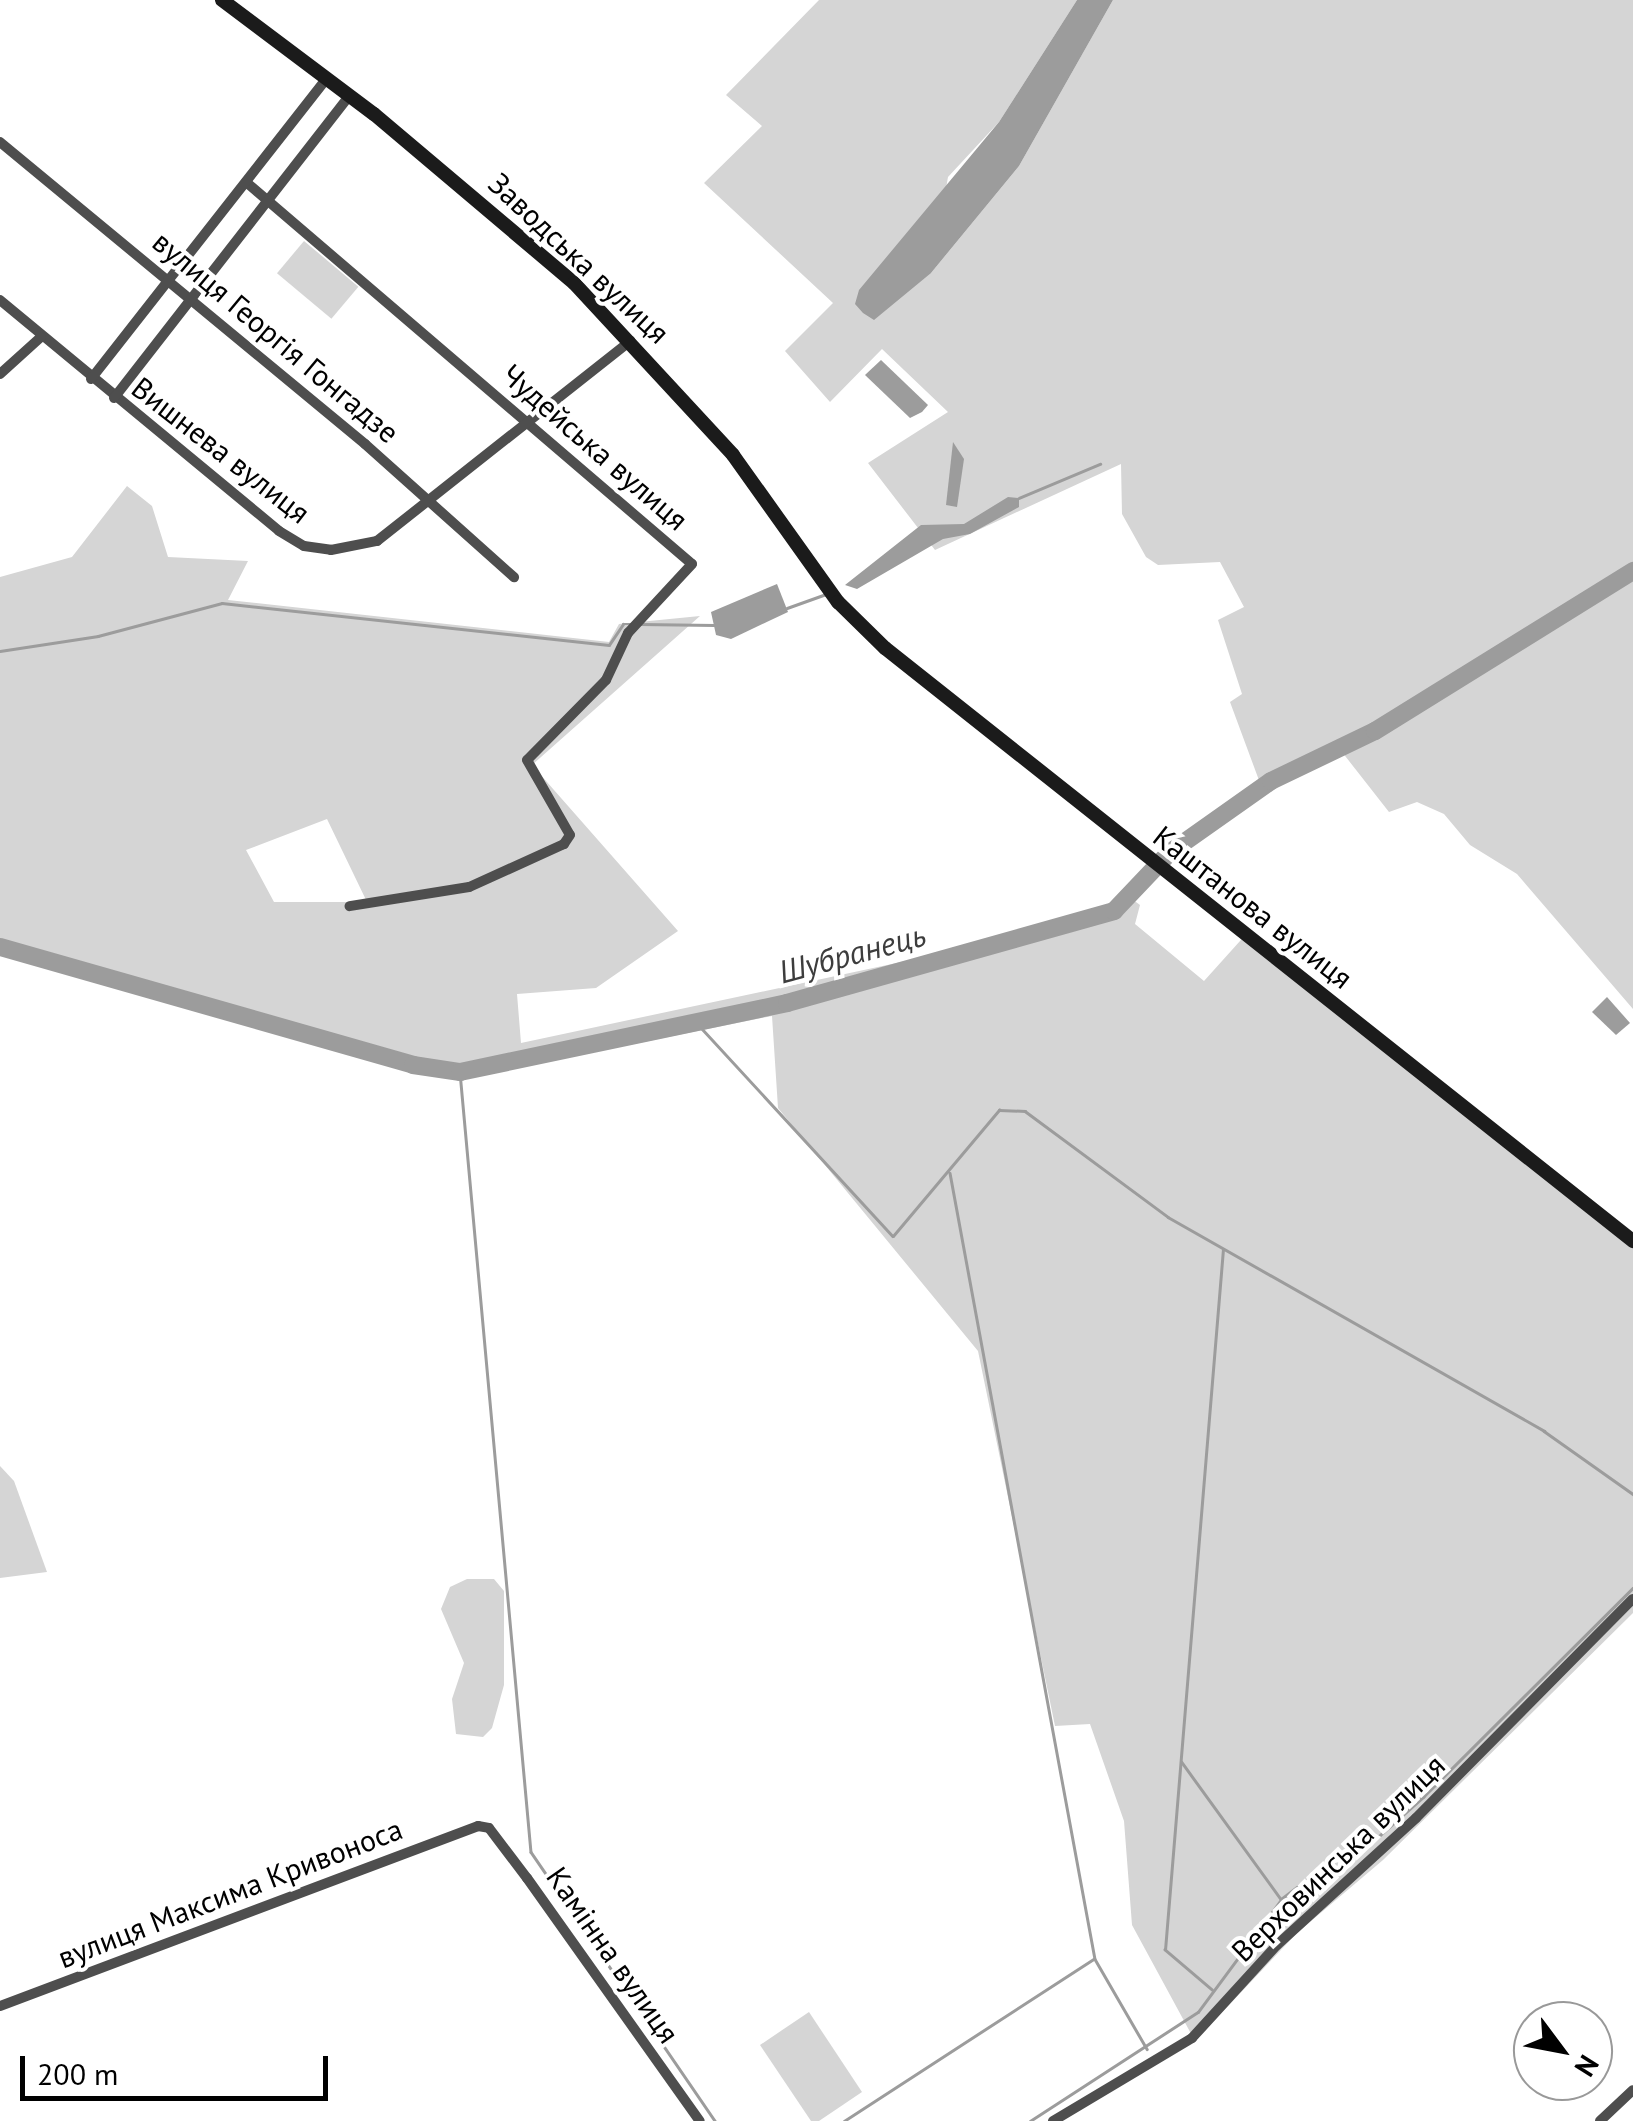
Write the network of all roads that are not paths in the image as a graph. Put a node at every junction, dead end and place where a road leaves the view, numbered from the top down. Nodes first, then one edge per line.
1 (222, 0) edge
2 (326, 79) junction
3 (350, 96) junction
4 (0, 142) edge
5 (246, 182) junction
6 (269, 199) junction
7 (170, 282) junction
8 (0, 300) edge
9 (193, 300) junction
10 (41, 337) junction
11 (630, 341) junction
12 (0, 374) edge
13 (90, 379) junction
14 (114, 398) junction
15 (528, 420) junction
16 (432, 502) junction
17 (514, 577) dead end
18 (841, 606) joint
19 (350, 906) dead end
20 (1633, 1241) edge
21 (1633, 1599) edge
22 (478, 1826) joint
23 (0, 2006) edge
24 (1633, 2090) edge
25 (700, 2121) edge
26 (1053, 2121) edge
27 (1600, 2121) edge

1 - 2 main road, Заводська вулиця
2 - 3 main road, Заводська вулиця
2 - 5 street
3 - 6 street
3 - 11 main road, Заводська вулиця
4 - 7 street, вулиця Георгія Гонгадзе
5 - 6 street, Чудейська вулиця
5 - 7 street
6 - 9 street
6 - 15 street, Чудейська вулиця
7 - 9 street, вулиця Георгія Гонгадзе
7 - 13 street
8 - 10 street, Вишнева вулиця
9 - 14 street
9 - 16 street, вулиця Георгія Гонгадзе
10 - 12 street
10 - 13 street, Вишнева вулиця
11 - 15 street, Вишнева вулиця
11 - 18 main road, Заводська вулиця
13 - 14 street, Вишнева вулиця
14 - 16 street, Вишнева вулиця
15 - 16 street, Вишнева вулиця
15 - 19 street, Чудейська вулиця
16 - 17 street, вулиця Георгія Гонгадзе
18 - 20 main road, Каштанова вулиця
21 - 26 street, Верховинська вулиця
22 - 23 street, вулиця Максима Кривоноса
22 - 25 street, Камінна вулиця
24 - 27 street

